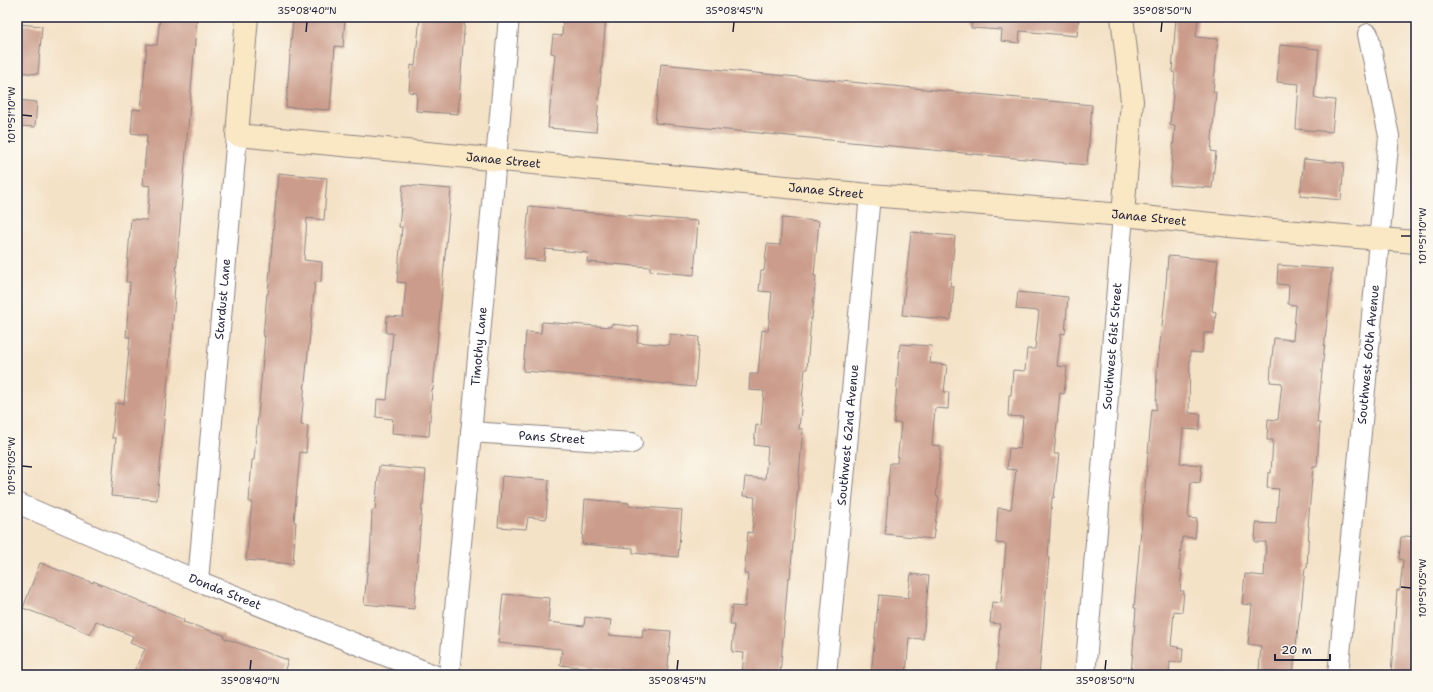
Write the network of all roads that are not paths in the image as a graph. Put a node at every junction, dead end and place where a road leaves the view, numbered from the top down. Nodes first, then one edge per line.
1 (247, 17) edge
2 (509, 17) edge
3 (1122, 17) edge
4 (1368, 34) dead end
5 (237, 135) junction
6 (496, 160) junction
7 (870, 195) junction
8 (1123, 215) junction
9 (1378, 239) junction
10 (1416, 242) edge
11 (471, 432) junction
12 (632, 443) dead end
13 (17, 503) edge
14 (198, 581) junction
15 (434, 675) edge
16 (450, 675) edge
17 (826, 675) edge
18 (1085, 675) edge
19 (1338, 675) edge

1 - 5 street, Stardust Lane
2 - 6 street, Timothy Lane
3 - 8 street, Southwest 61st Street
4 - 9 street, Southwest 60th Avenue
5 - 6 street, Janae Street
5 - 14 street, Stardust Lane
6 - 7 street, Janae Street
6 - 11 street, Timothy Lane
7 - 8 street, Janae Street
7 - 17 street, Southwest 62nd Avenue
8 - 9 street, Janae Street
8 - 18 street, Southwest 61st Street
9 - 10 street, Janae Street
9 - 19 street, Southwest 60th Avenue
11 - 12 street, Pans Street
11 - 16 street, Timothy Lane
13 - 14 street, Donda Street
14 - 15 street, Donda Street

